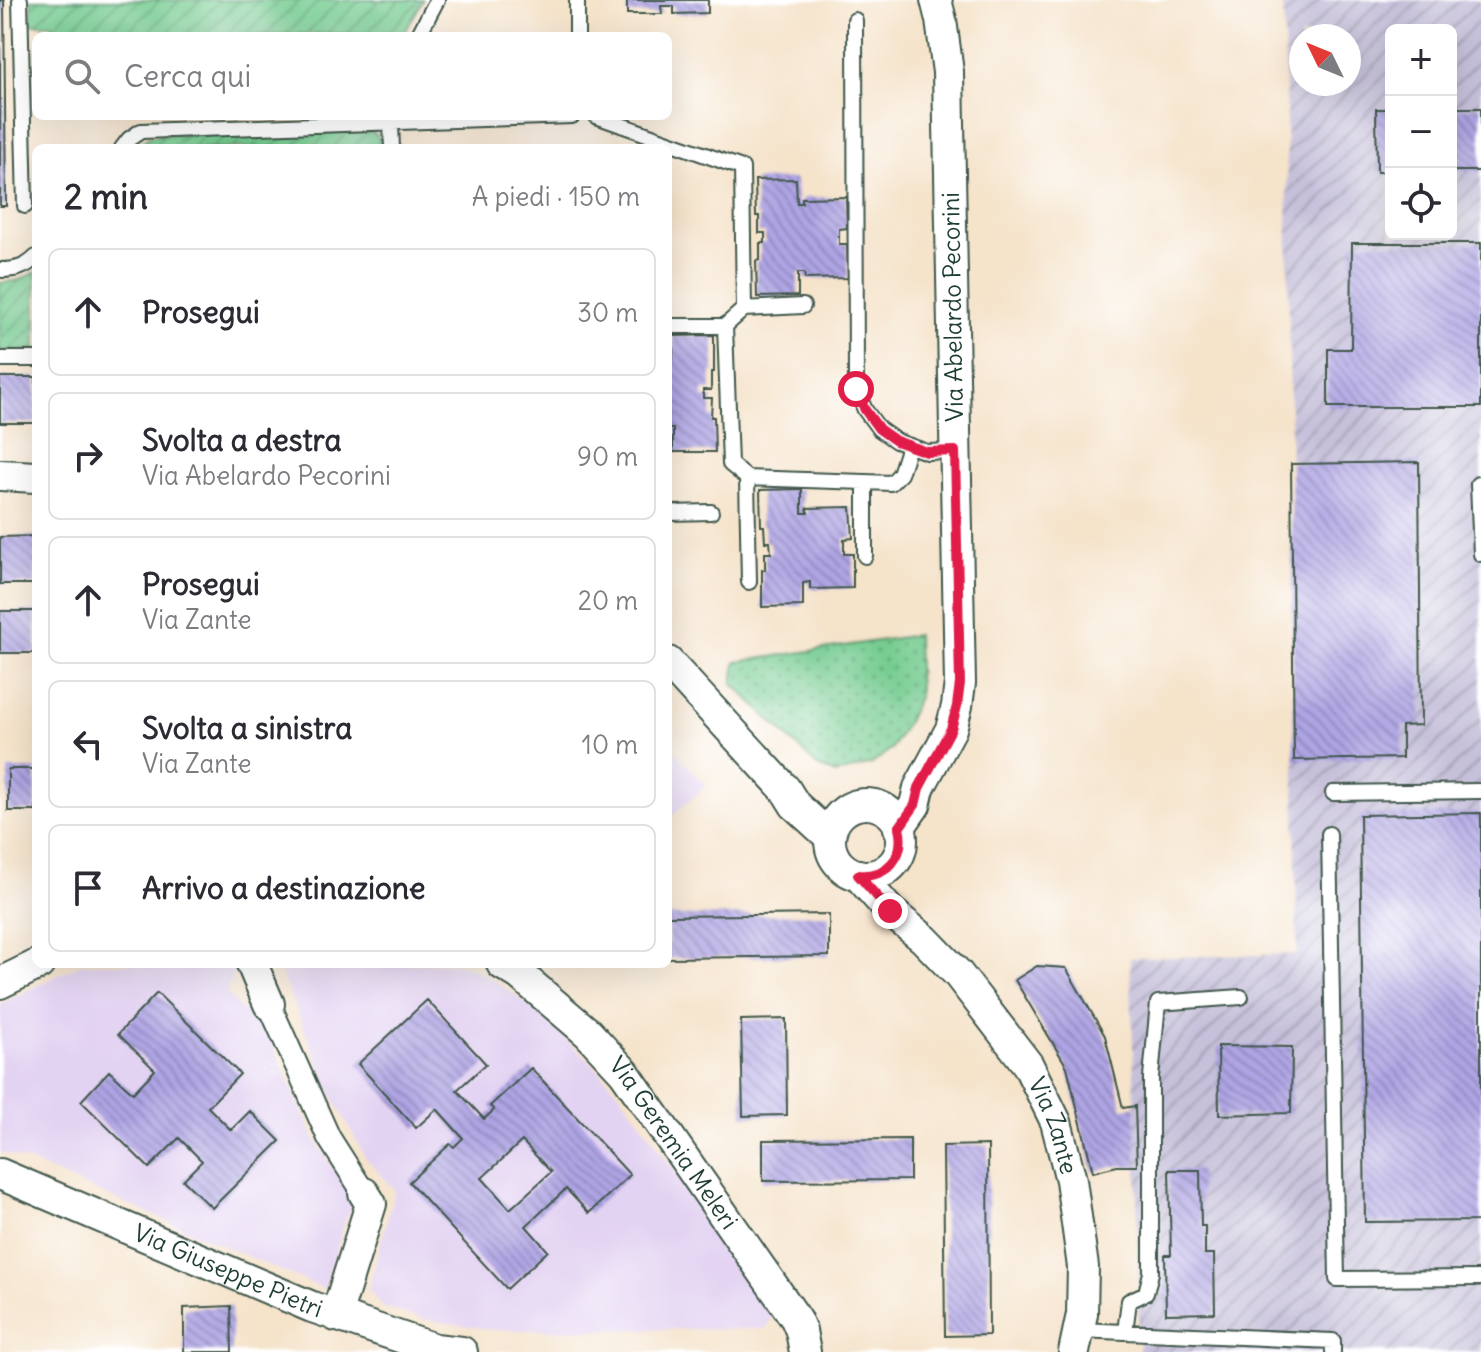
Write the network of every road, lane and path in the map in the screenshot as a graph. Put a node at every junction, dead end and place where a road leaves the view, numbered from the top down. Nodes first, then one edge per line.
1 (20, 0) edge
2 (437, 0) edge
3 (577, 0) edge
4 (936, 0) edge
5 (855, 20) dead end
6 (420, 32) edge
7 (577, 32) edge
8 (29, 52) edge
9 (482, 120) edge
10 (607, 120) edge
11 (391, 124) junction
12 (125, 144) edge
13 (392, 144) edge
14 (25, 206) dead end
15 (32, 261) edge
16 (0, 270) edge
17 (803, 306) dead end
18 (744, 309) junction
19 (672, 326) edge
20 (725, 326) junction
21 (0, 359) edge
22 (32, 359) edge
23 (909, 446) junction
24 (955, 451) junction
25 (0, 475) edge
26 (32, 477) edge
27 (747, 478) junction
28 (865, 482) junction
29 (1478, 484) dead end
30 (711, 512) dead end
31 (672, 513) edge
32 (1481, 554) edge
33 (865, 556) dead end
34 (749, 582) dead end
35 (672, 666) edge
36 (937, 755) junction
37 (1481, 791) edge
38 (1333, 793) dead end
39 (847, 818) junction
40 (899, 828) junction
41 (1329, 834) dead end
42 (888, 868) junction
43 (858, 875) junction
44 (924, 939) junction
45 (32, 967) edge
46 (254, 968) edge
47 (509, 968) edge
48 (0, 983) edge
49 (1241, 997) dead end
50 (269, 1004) joint
51 (0, 1174) edge
52 (364, 1193) joint
53 (1481, 1278) edge
54 (336, 1316) junction
55 (1125, 1332) junction
56 (1076, 1341) edge
57 (462, 1352) edge
58 (805, 1352) edge
59 (1333, 1352) edge

1 - 8 lane
2 - 6 lane
3 - 7 lane
4 - 24 street, Via Abelardo Pecorini
5 - 23 lane
8 - 14 lane
9 - 11 lane
10 - 18 lane
11 - 12 lane
11 - 13 lane
15 - 16 lane
17 - 18 lane
18 - 20 lane
19 - 20 lane
20 - 27 lane
21 - 22 lane
23 - 24 lane
23 - 28 lane
24 - 36 street, Via Abelardo Pecorini
25 - 26 street
27 - 28 lane
27 - 34 lane
28 - 33 lane
29 - 32 lane
30 - 31 lane
35 - 39 street
36 - 39 street, Via Abelardo Pecorini
36 - 40 street, Via Abelardo Pecorini
37 - 38 lane
39 - 40 street
39 - 43 street, Via Zante
40 - 42 street
41 - 53 lane
42 - 43 street
42 - 44 street, Via Zante
43 - 44 street, Via Zante
44 - 56 street, Via Zante
45 - 48 street
46 - 50 street
47 - 58 street, Via Geremia Meleri
49 - 55 lane
50 - 52 street
51 - 54 street, Via Giuseppe Pietri
52 - 54 street
54 - 57 street, Via Giuseppe Pietri
55 - 56 lane
55 - 59 lane

